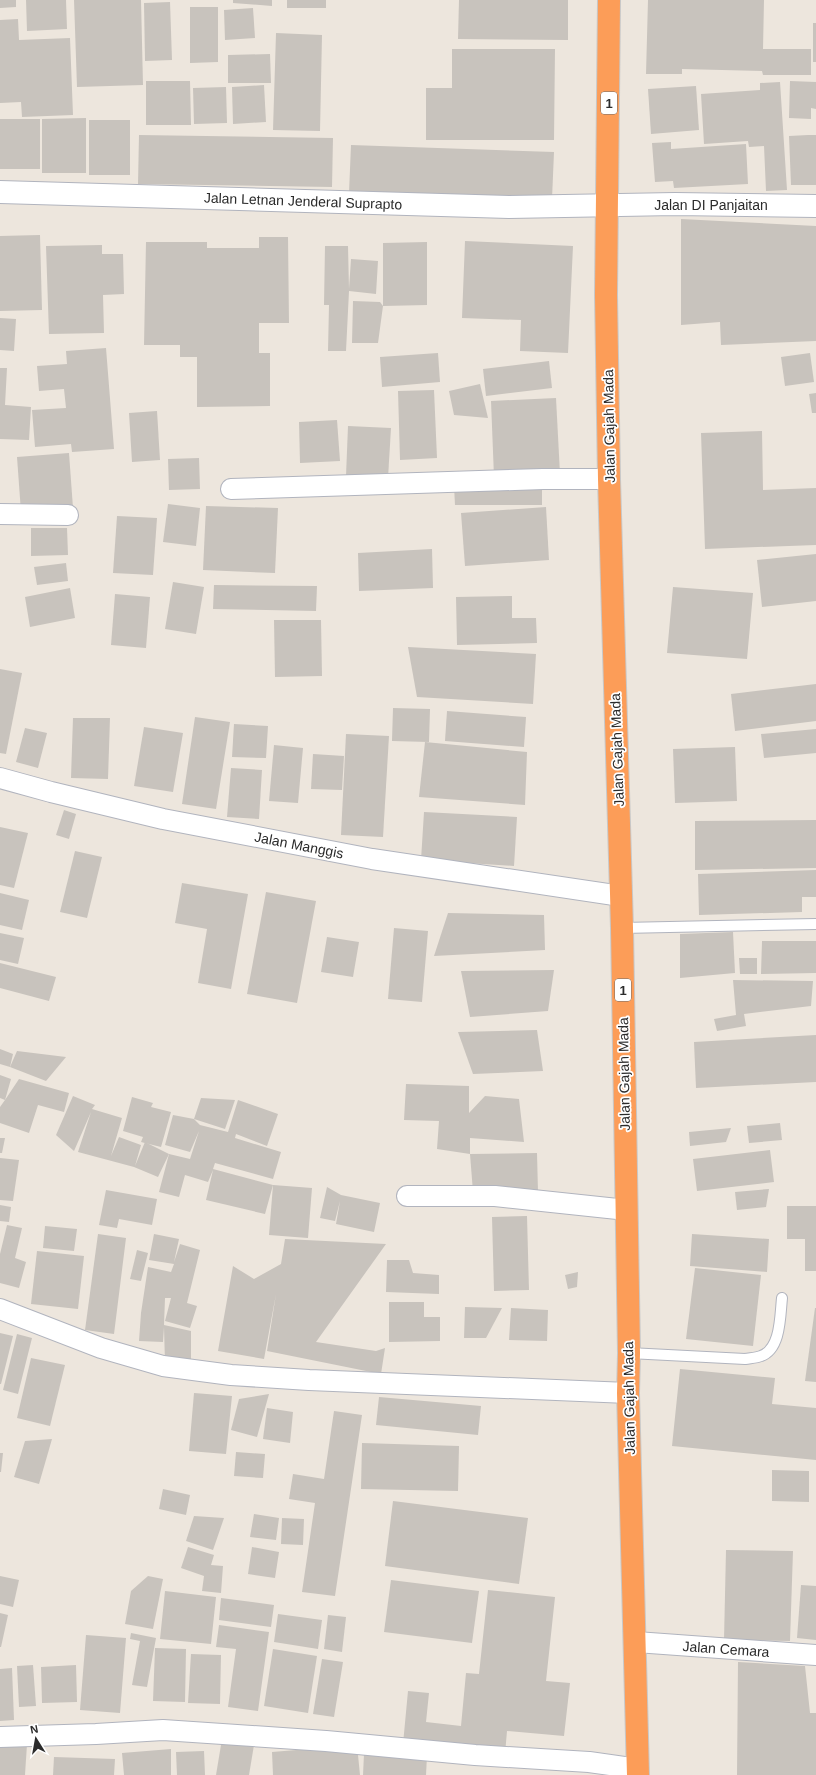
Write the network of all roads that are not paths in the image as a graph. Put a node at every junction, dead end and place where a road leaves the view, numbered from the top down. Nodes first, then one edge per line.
1 (608, 0) edge
2 (0, 192) edge
3 (607, 205) junction
4 (816, 206) edge
5 (610, 479) junction
6 (231, 489) dead end
7 (0, 514) edge
8 (68, 515) dead end
9 (0, 778) edge
10 (611, 894) junction
11 (816, 924) edge
12 (622, 928) junction
13 (407, 1196) dead end
14 (627, 1210) junction
15 (782, 1298) dead end
16 (0, 1309) edge
17 (629, 1353) junction
18 (628, 1393) junction
19 (636, 1642) junction
20 (816, 1655) edge
21 (0, 1737) edge
22 (638, 1772) edge

1 - 3 highway, 1
2 - 3 street, Jalan Letnan Jenderal Suprapto
3 - 4 street, Jalan DI Panjaitan
3 - 5 highway, Jalan Gajah Mada / 1
5 - 6 street
5 - 10 highway, Jalan Gajah Mada / 1
7 - 8 street
9 - 10 street, Jalan Manggis
10 - 12 highway, Jalan Gajah Mada / 1
11 - 12 lane
12 - 14 highway, Jalan Gajah Mada / 1
13 - 14 street
14 - 17 highway, Jalan Gajah Mada / 1
15 - 17 lane
16 - 18 street
17 - 18 highway, Jalan Gajah Mada / 1
18 - 19 highway, Jalan Gajah Mada / 1
19 - 20 street, Jalan Cemara
19 - 22 highway, Jalan Gajah Mada / 1
21 - 22 street

